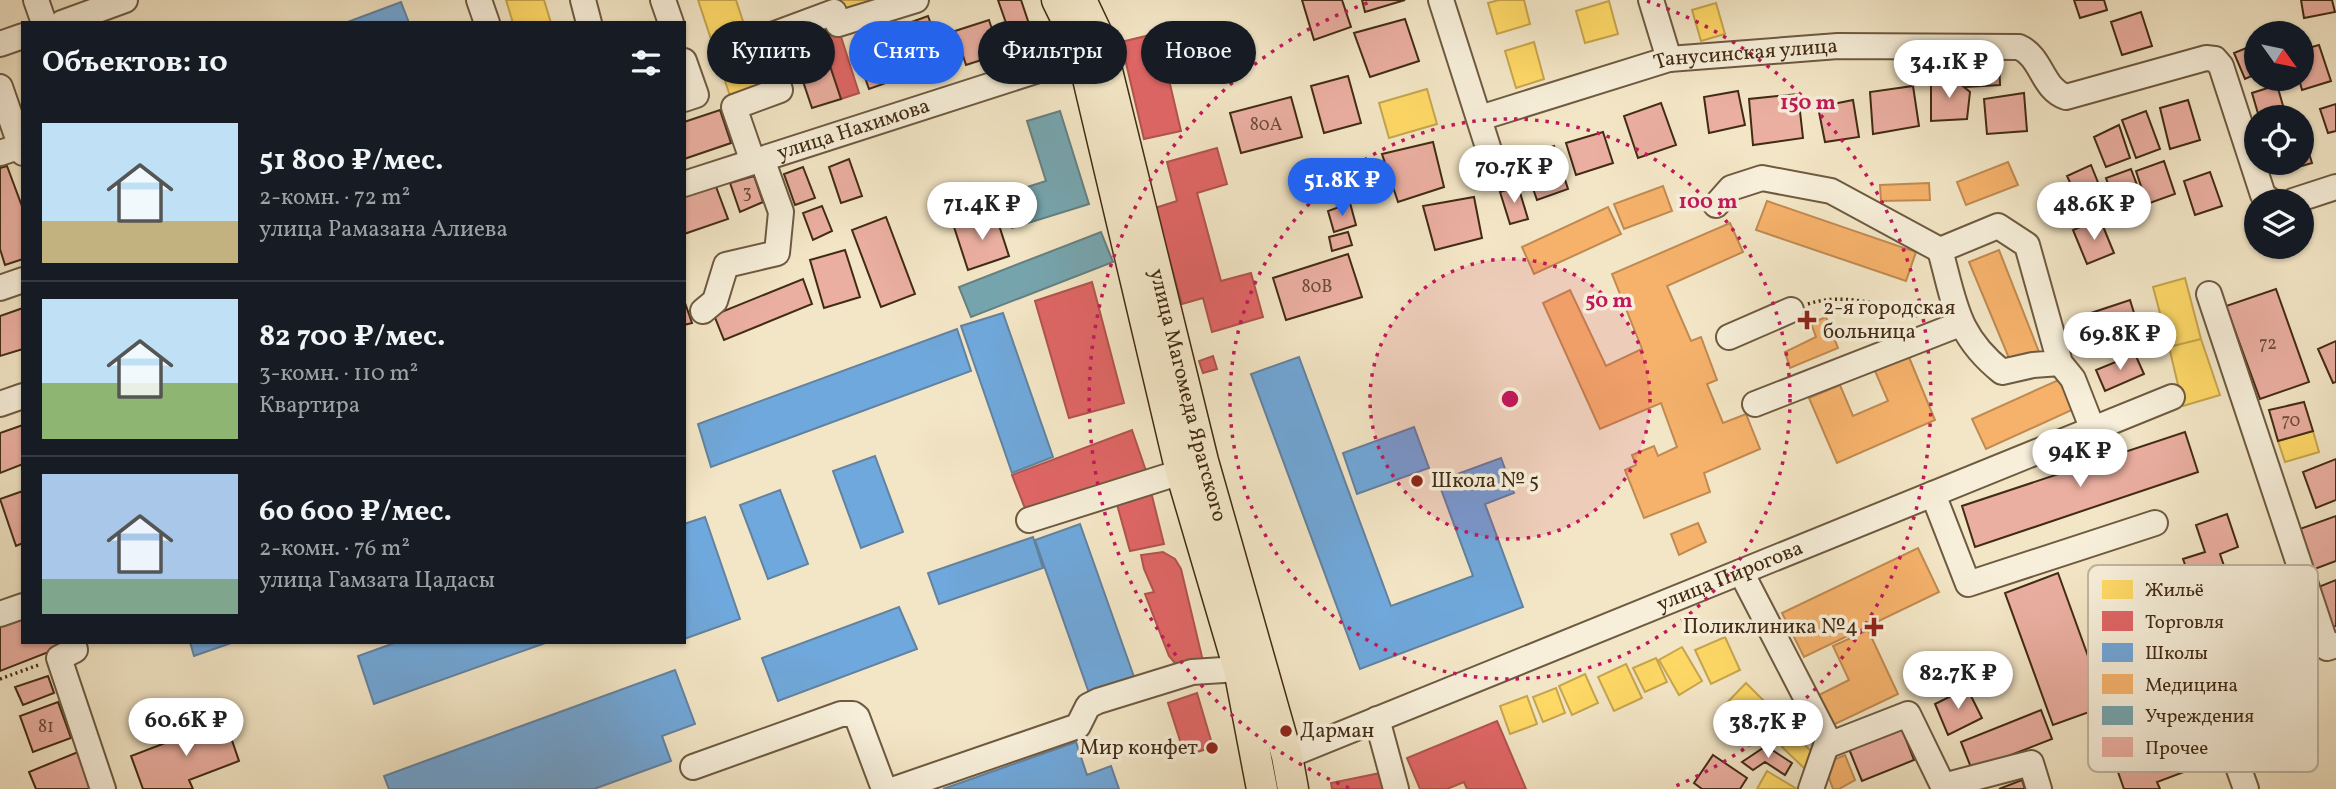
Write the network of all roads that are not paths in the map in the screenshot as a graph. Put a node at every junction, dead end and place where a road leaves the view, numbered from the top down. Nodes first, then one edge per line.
1 (36, 0) edge
2 (125, 0) edge
3 (479, 0) edge
4 (583, 0) edge
5 (663, 0) edge
6 (916, 0) edge
7 (1057, 0) edge
8 (1081, 0) edge
9 (1441, 0) edge
10 (1651, 0) edge
11 (43, 21) edge
12 (67, 21) edge
13 (486, 21) edge
14 (588, 21) edge
15 (670, 21) edge
16 (1073, 21) edge
17 (1085, 21) edge
18 (21, 37) edge
19 (0, 44) edge
20 (1669, 60) junction
21 (686, 67) edge
22 (995, 84) edge
23 (1100, 84) edge
24 (0, 87) edge
25 (686, 98) edge
26 (1480, 118) junction
27 (15, 151) edge
28 (758, 160) junction
29 (1494, 166) dead end
30 (686, 183) edge
31 (2336, 187) edge
32 (2261, 189) edge
33 (2314, 194) edge
34 (1716, 205) dead end
35 (1940, 250) junction
36 (2209, 294) dead end
37 (1791, 310) road end
38 (703, 311) dead end
39 (1956, 326) junction
40 (1729, 337) dead end
41 (2060, 363) junction
42 (21, 397) edge
43 (2172, 397) dead end
44 (0, 404) edge
45 (1755, 404) dead end
46 (2093, 429) junction
47 (1192, 467) junction
48 (1933, 494) junction
49 (1029, 520) dead end
50 (2155, 523) dead end
51 (2303, 565) edge
52 (1741, 572) junction
53 (21, 607) edge
54 (2318, 609) edge
55 (0, 613) edge
56 (2331, 647) edge
57 (66, 650) edge
58 (1248, 664) junction
59 (1377, 719) junction
60 (1826, 746) junction
61 (1287, 756) junction
62 (693, 767) dead end
63 (2240, 772) edge
64 (103, 789) edge
65 (884, 789) edge
66 (895, 789) edge
67 (1262, 789) edge
68 (1293, 789) edge
69 (1396, 789) edge
70 (1811, 789) edge
71 (2039, 789) edge
72 (2246, 789) edge

1 - 11 street
2 - 12 street
3 - 13 street
4 - 14 street
5 - 15 street
6 - 28 street
7 - 16 main road, улица Магомеда Ярагского
8 - 17 main road, улица Магомеда Ярагского
9 - 26 street
10 - 20 street
18 - 19 street
20 - 26 street, Танусинская улица
20 - 32 street, Танусинская улица
21 - 25 street
22 - 28 street, улица Нахимова
23 - 47 main road, улица Магомеда Ярагского
24 - 27 street
26 - 29 street
28 - 30 street, улица Нахимова
28 - 38 street
31 - 33 street
34 - 35 street
35 - 39 street
35 - 41 street
36 - 51 street
37 - 40 street
39 - 41 street
39 - 45 street
41 - 46 street
42 - 44 street
43 - 46 street, улица Пирогова
46 - 48 street, улица Пирогова
47 - 49 street
47 - 58 main road, улица Магомеда Ярагского
48 - 50 street
48 - 52 street, улица Пирогова
52 - 59 street, улица Пирогова
52 - 60 street
53 - 55 street
54 - 56 street
57 - 64 street
58 - 61 main road, улица Магомеда Ярагского
58 - 66 street
58 - 67 main road, улица Магомеда Ярагского
59 - 61 street, улица Пирогова
59 - 69 street
60 - 70 street
60 - 71 street
61 - 68 main road, улица Магомеда Ярагского
62 - 65 street
63 - 72 street

